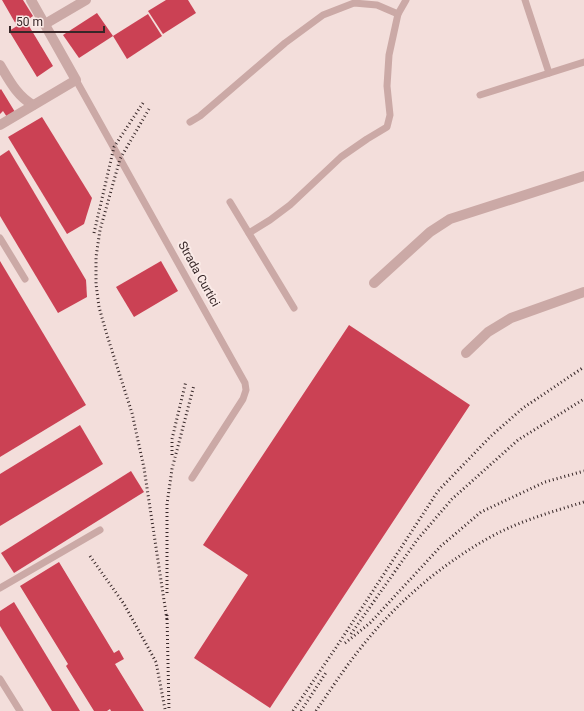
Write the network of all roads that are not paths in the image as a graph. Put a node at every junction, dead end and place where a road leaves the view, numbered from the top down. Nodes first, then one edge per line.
1 (31, 0) edge
2 (86, 0) edge
3 (406, 0) edge
4 (525, 0) edge
5 (398, 14) junction
6 (45, 24) junction
7 (584, 62) edge
8 (2, 71) edge
9 (549, 73) junction
10 (76, 80) junction
11 (480, 95) dead end
12 (33, 105) junction
13 (190, 122) dead end
14 (0, 125) edge
15 (584, 176) edge
16 (230, 202) dead end
17 (249, 233) junction
18 (0, 238) edge
19 (25, 279) dead end
20 (374, 283) dead end
21 (584, 292) edge
22 (294, 308) dead end
23 (466, 353) dead end
24 (192, 478) dead end
25 (100, 530) dead end
26 (0, 588) edge
27 (0, 679) edge
28 (20, 711) edge

1 - 6 street, Strada Curtici
2 - 6 street
3 - 5 lane
4 - 9 lane
5 - 13 lane
5 - 17 lane
6 - 10 street, Strada Curtici
7 - 9 lane
8 - 12 street
9 - 11 lane
10 - 12 street
10 - 24 lane, Strada Curtici
12 - 14 street
15 - 20 street
16 - 17 lane
17 - 22 lane
18 - 19 lane
21 - 23 street
25 - 26 lane
27 - 28 lane

